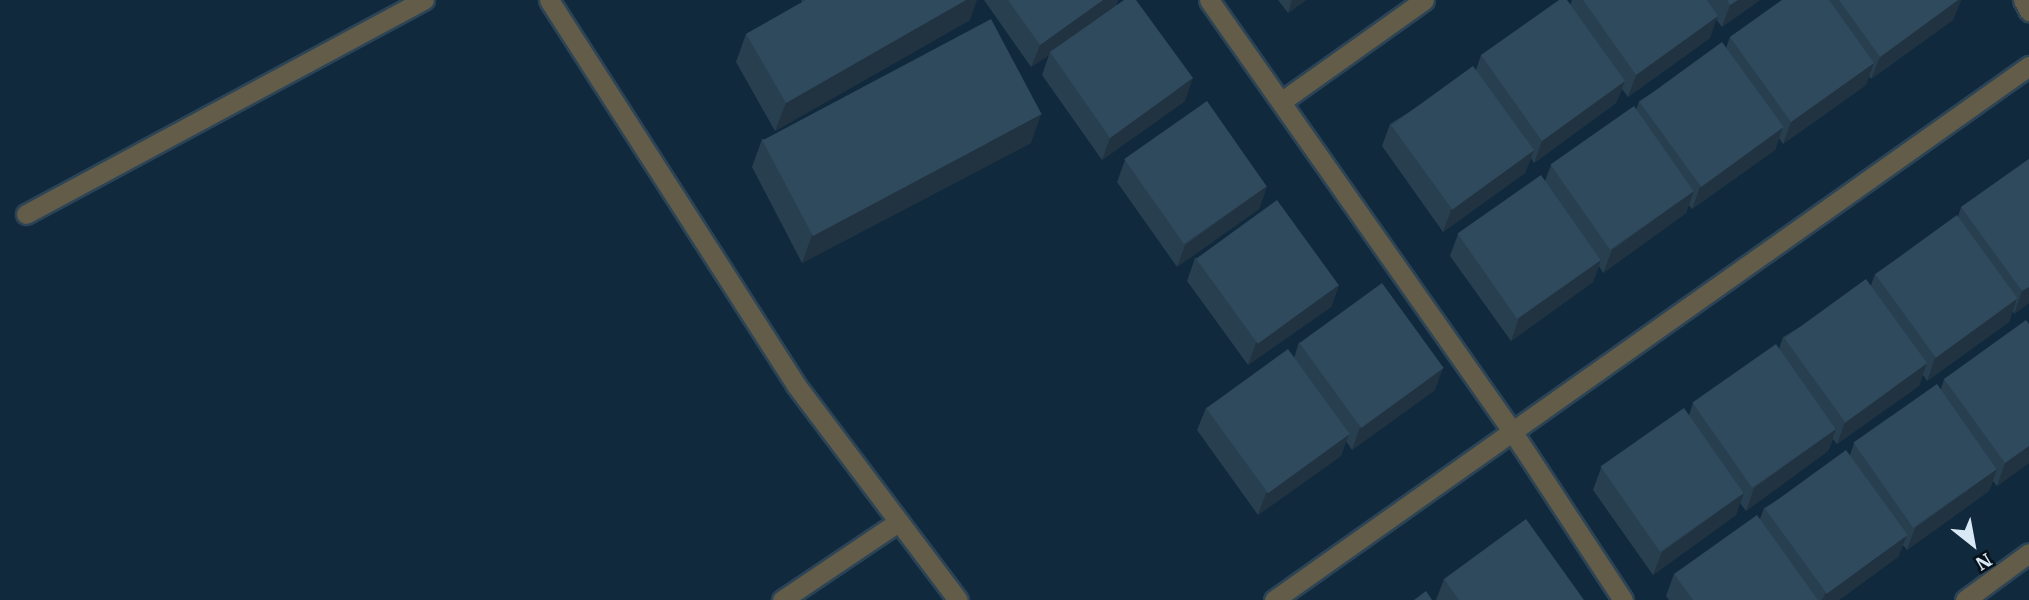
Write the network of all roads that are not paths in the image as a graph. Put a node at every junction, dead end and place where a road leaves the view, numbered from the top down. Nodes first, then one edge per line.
1 (424, 0) edge
2 (1209, 0) edge
3 (1424, 0) edge
4 (2023, 0) edge
5 (547, 1) edge
6 (2029, 11) edge
7 (2029, 66) edge
8 (1283, 101) junction
9 (26, 214) dead end
10 (1512, 431) junction
11 (898, 522) junction
12 (2029, 553) edge
13 (782, 600) edge
14 (958, 600) edge
15 (1273, 600) edge
16 (1623, 600) edge
17 (1965, 600) edge

1 - 9 street
2 - 8 street
3 - 8 street
4 - 6 street
5 - 11 street
7 - 10 street
8 - 10 street
10 - 15 street
10 - 16 street
11 - 13 street
11 - 14 street
12 - 17 street

